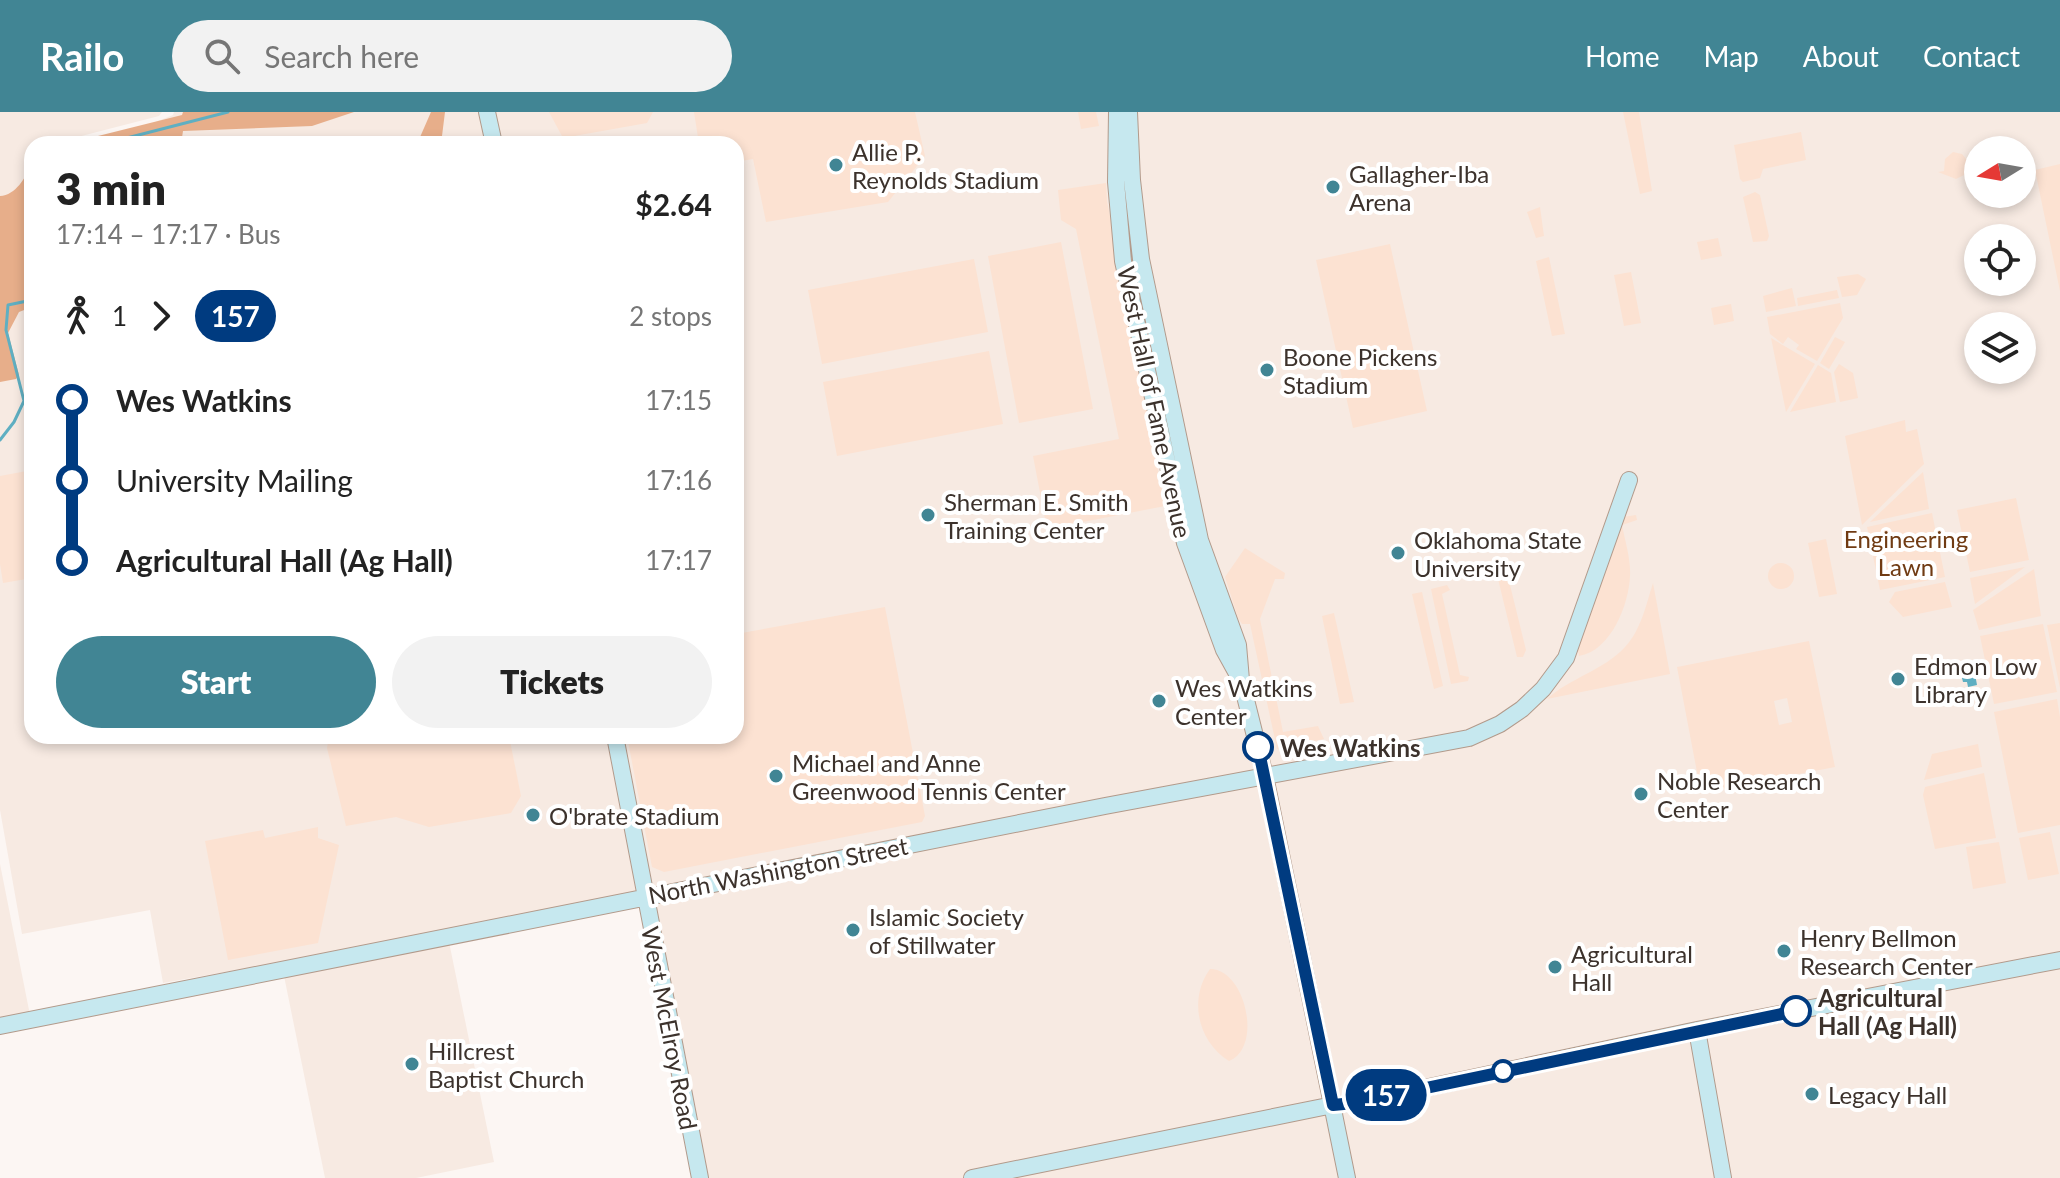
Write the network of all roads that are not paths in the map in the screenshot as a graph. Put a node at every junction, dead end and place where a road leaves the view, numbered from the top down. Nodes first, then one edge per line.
1 (487, 112) edge
2 (1117, 112) edge
3 (1129, 112) edge
4 (492, 136) edge
5 (1629, 480) dead end
6 (1241, 680) junction
7 (616, 744) edge
8 (1265, 776) junction
9 (644, 896) junction
10 (2060, 960) edge
11 (0, 1026) edge
12 (1697, 1030) junction
13 (1333, 1105) junction
14 (700, 1178) edge
15 (972, 1178) edge
16 (1347, 1178) edge
17 (1723, 1178) edge

1 - 4 main road
2 - 6 main road, West Hall of Fame Avenue
3 - 6 main road, West Hall of Fame Avenue
5 - 8 main road, North Washington Street
6 - 8 main road, West Hall of Fame Avenue
7 - 9 main road, West McElroy Road
8 - 9 main road, North Washington Street
8 - 13 main road, West Hall of Fame Avenue
9 - 11 main road, North Washington Street
9 - 14 main road, West McElroy Road
10 - 12 main road
12 - 13 main road
12 - 17 main road
13 - 15 main road
13 - 16 main road, West Hall of Fame Avenue

